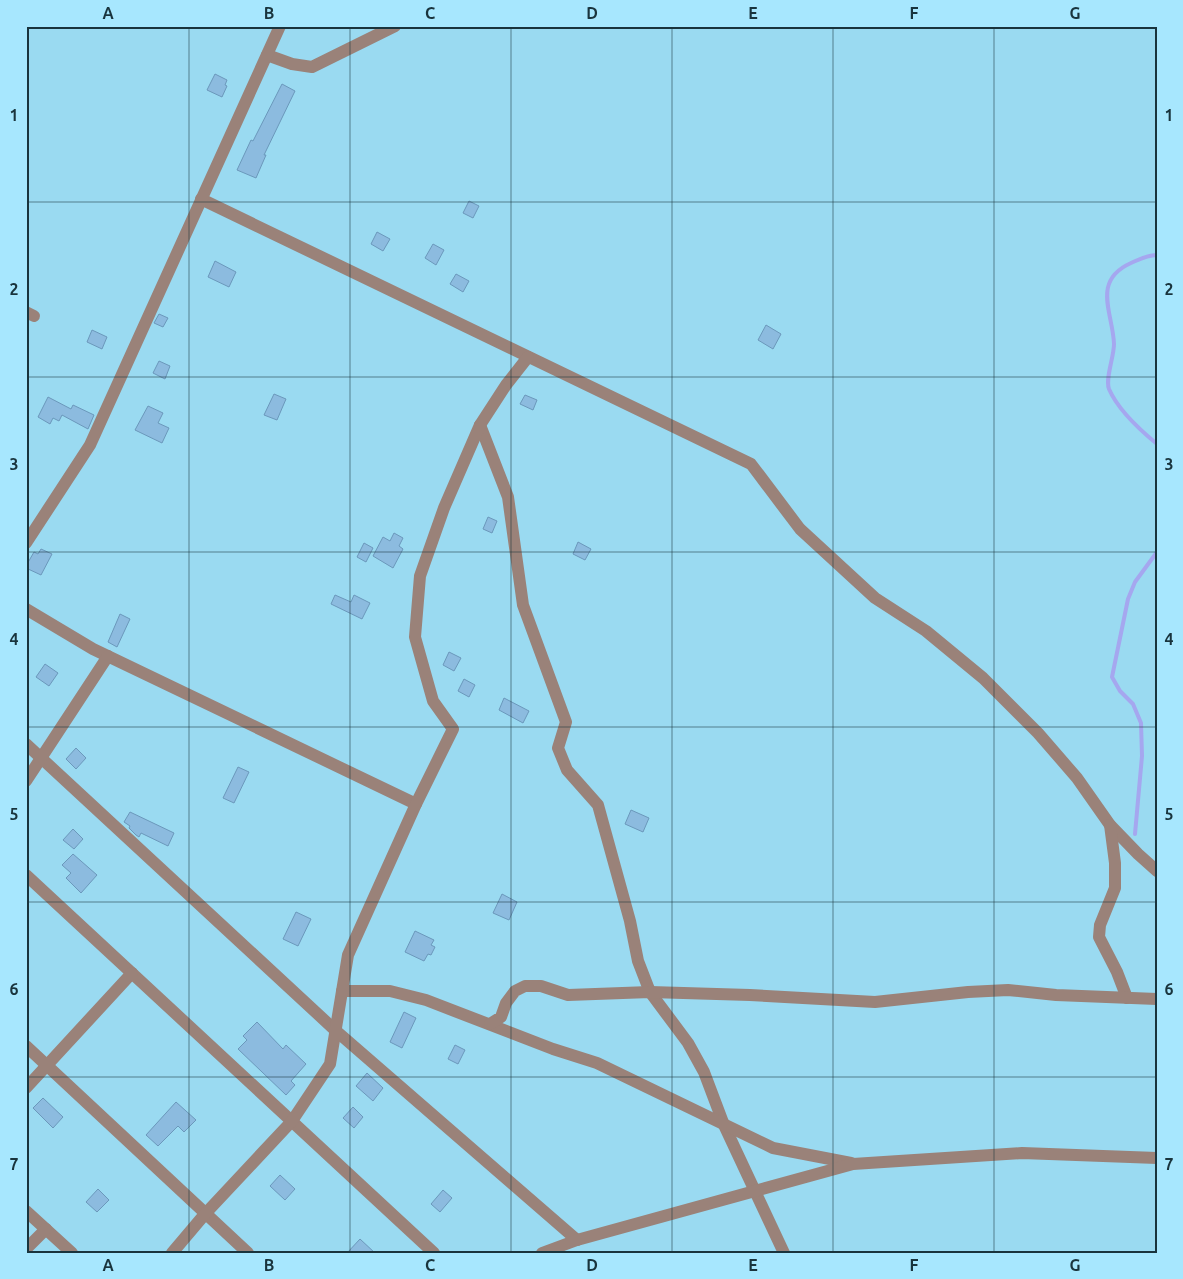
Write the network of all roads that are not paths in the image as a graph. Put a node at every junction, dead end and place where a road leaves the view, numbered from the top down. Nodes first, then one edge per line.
1 (280, 26) edge
2 (395, 26) edge
3 (268, 56) junction
4 (201, 199) junction
5 (528, 356) junction
6 (480, 425) junction
7 (26, 543) edge
8 (26, 609) edge
9 (108, 656) junction
10 (26, 744) edge
11 (42, 758) junction
12 (26, 782) edge
13 (416, 804) junction
14 (1110, 825) junction
15 (1157, 871) edge
16 (26, 876) edge
17 (132, 973) junction
18 (342, 992) junction
19 (650, 992) junction
20 (1127, 998) junction
21 (1157, 999) edge
22 (490, 1024) junction
23 (335, 1030) junction
24 (26, 1046) edge
25 (47, 1065) junction
26 (26, 1088) edge
27 (292, 1121) junction
28 (724, 1125) junction
29 (1157, 1158) edge
30 (853, 1164) junction
31 (754, 1192) junction
32 (26, 1211) edge
33 (205, 1214) junction
34 (46, 1229) junction
35 (577, 1240) junction
36 (26, 1249) edge
37 (72, 1253) edge
38 (172, 1253) edge
39 (248, 1253) edge
40 (434, 1253) edge
41 (542, 1253) edge
42 (784, 1253) edge

1 - 3 street
2 - 3 street
3 - 4 street
4 - 5 street
4 - 7 street
5 - 6 street
5 - 14 street
6 - 13 street
6 - 19 street
8 - 9 street
9 - 11 street
9 - 13 street
10 - 11 street
11 - 12 street
11 - 23 street
13 - 18 street
14 - 15 street
14 - 20 street
16 - 17 street
17 - 25 street
17 - 27 street
18 - 22 street
18 - 23 street
19 - 20 street
19 - 22 street
19 - 28 street
20 - 21 street
22 - 28 street
23 - 27 street
23 - 35 street
24 - 25 street
25 - 26 street
25 - 33 street
27 - 33 street
27 - 40 street
28 - 30 street
28 - 31 street
29 - 30 street
30 - 31 street
31 - 35 street
31 - 42 street
32 - 34 street
33 - 38 street
33 - 39 street
34 - 36 street
34 - 37 street
35 - 41 street

